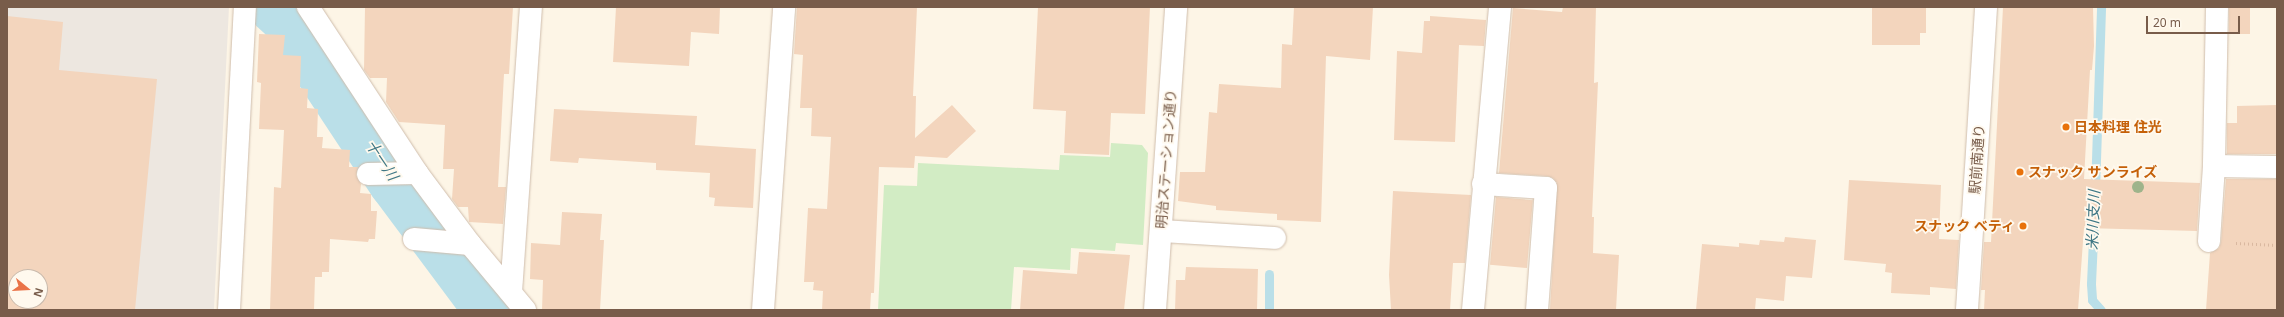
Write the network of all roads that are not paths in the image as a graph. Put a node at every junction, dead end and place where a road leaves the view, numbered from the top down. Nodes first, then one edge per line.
1 (308, 7) edge
2 (532, 7) edge
3 (784, 7) edge
4 (1176, 7) edge
5 (1500, 7) edge
6 (1986, 7) edge
7 (2217, 7) edge
8 (245, 8) edge
9 (2214, 166) junction
10 (2277, 167) edge
11 (413, 173) junction
12 (368, 174) dead end
13 (1484, 184) junction
14 (1161, 231) junction
15 (1275, 238) dead end
16 (414, 240) dead end
17 (2209, 241) road end
18 (466, 244) junction
19 (511, 292) junction
20 (229, 310) edge
21 (525, 310) edge
22 (763, 310) edge
23 (1155, 310) edge
24 (1473, 310) edge
25 (1537, 310) edge
26 (1967, 310) edge

1 - 11 street
2 - 19 street
3 - 22 street
4 - 14 street, 明治ステーション通り
5 - 13 street
6 - 26 street, 駅前南通り
7 - 9 street
8 - 20 street
9 - 10 street
9 - 17 street
11 - 12 street
11 - 18 street
13 - 24 street
13 - 25 street
14 - 15 street
14 - 23 street, 明治ステーション通り
16 - 18 street
18 - 19 street
19 - 21 street

